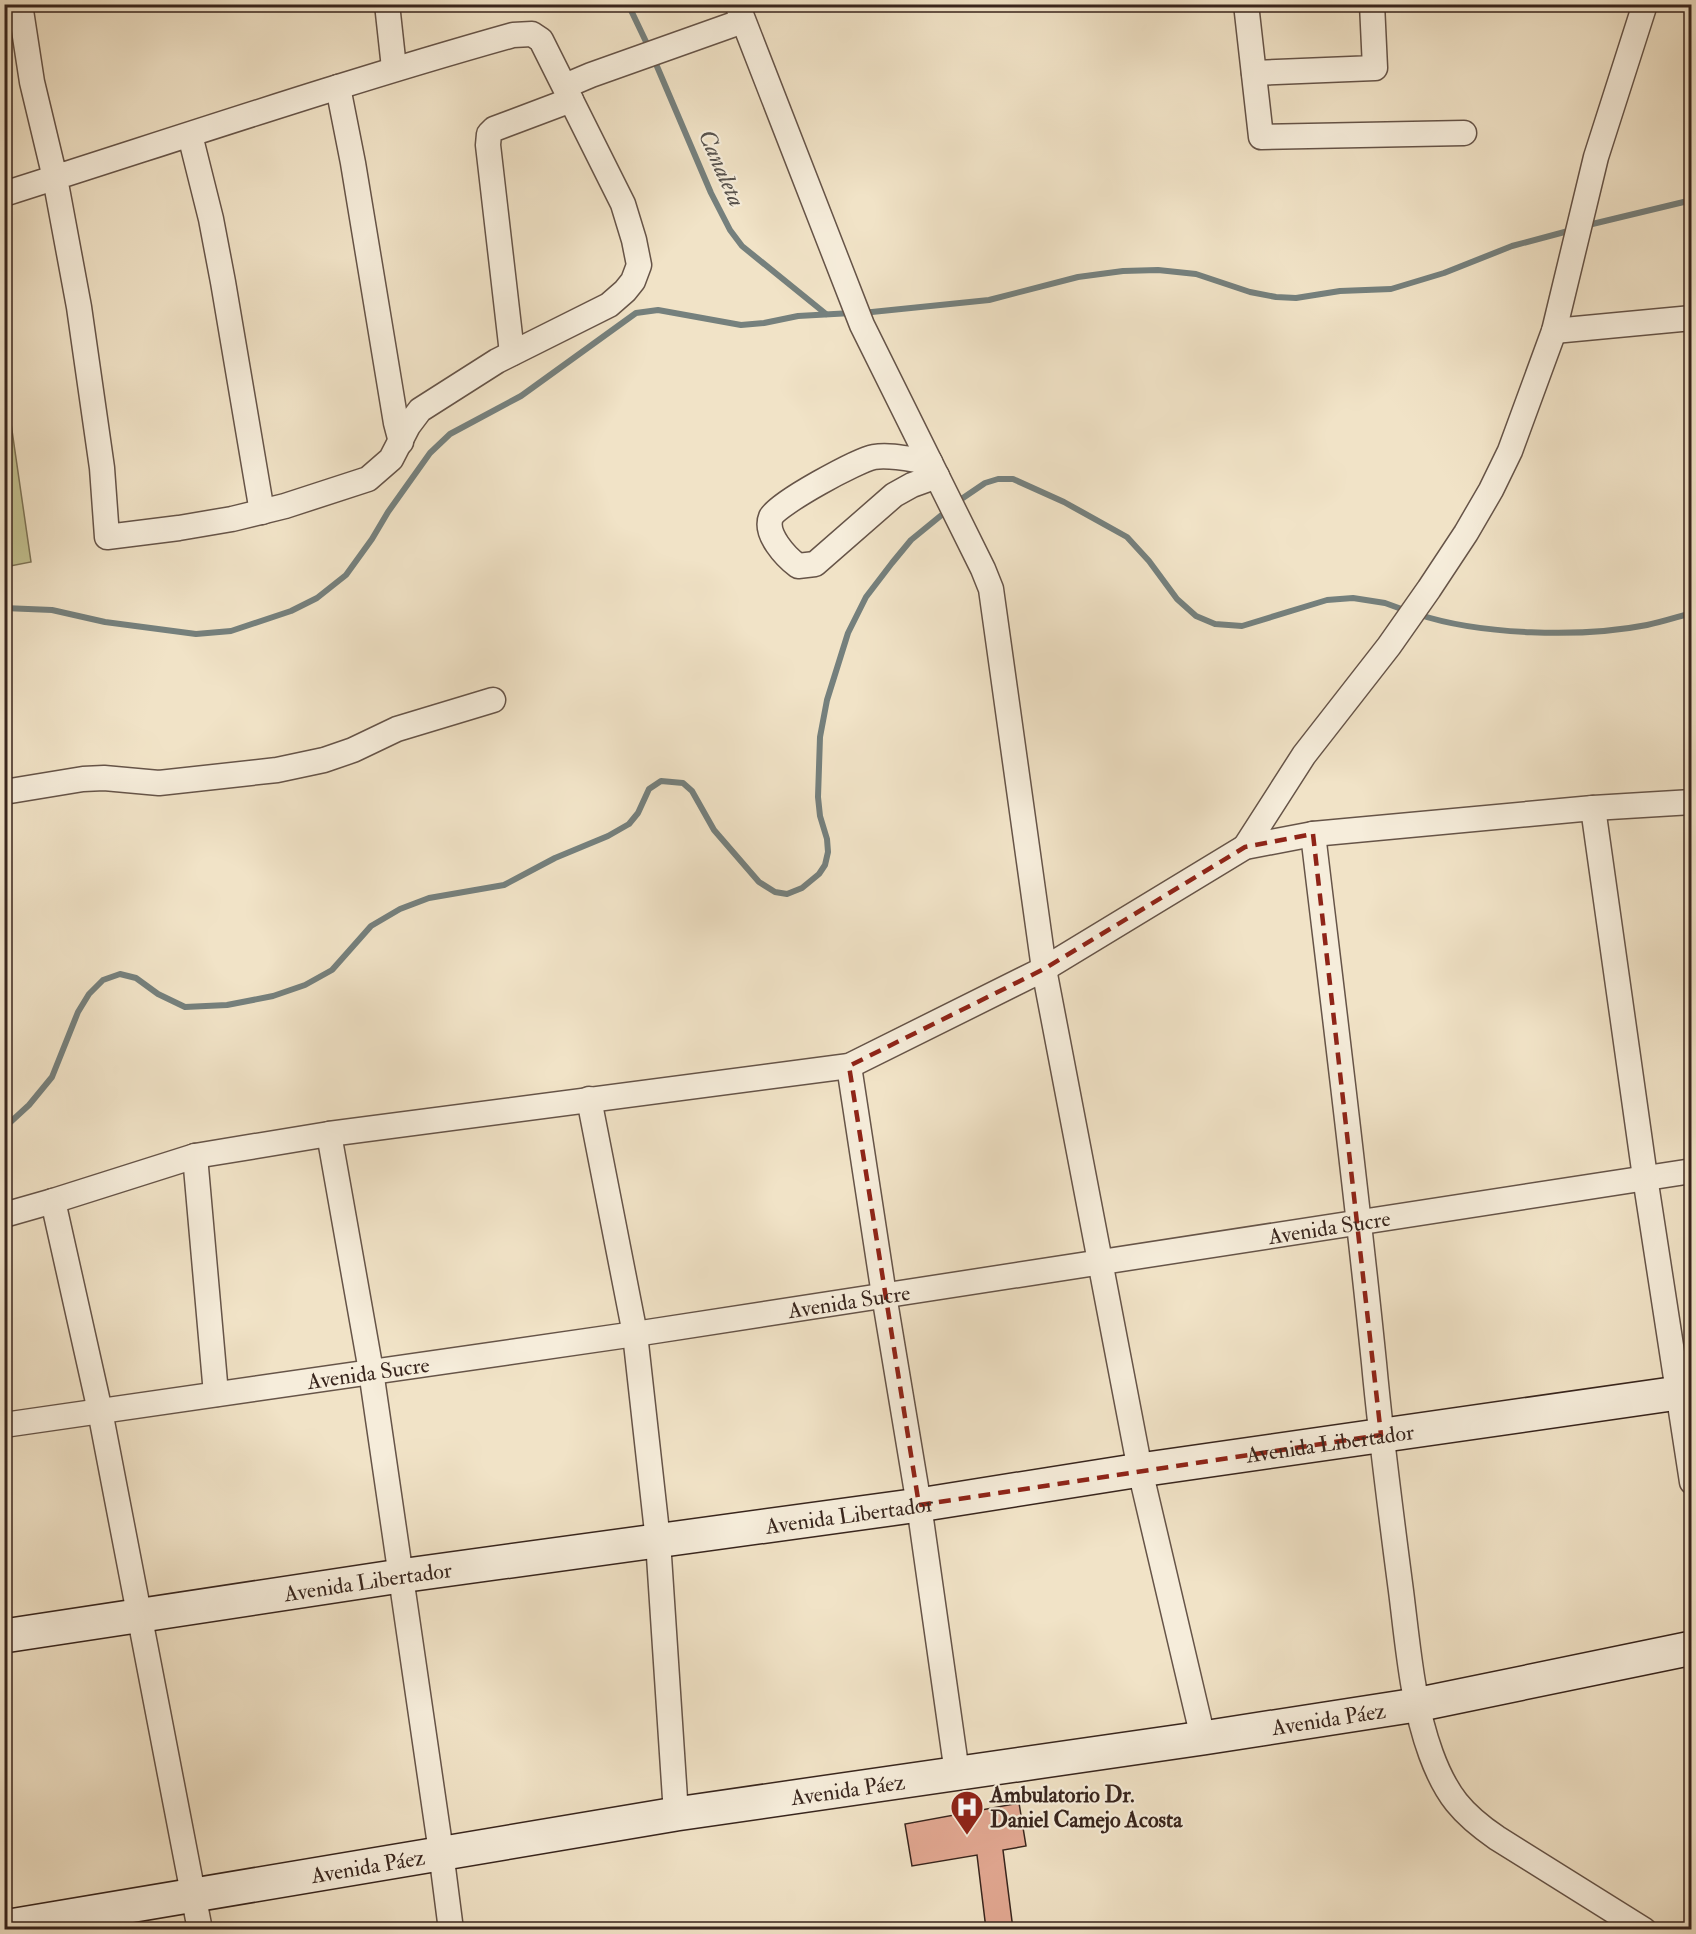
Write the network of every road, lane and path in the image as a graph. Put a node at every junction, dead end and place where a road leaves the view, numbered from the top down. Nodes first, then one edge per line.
1 (20, 4) edge
2 (387, 4) edge
3 (1246, 4) edge
4 (1372, 4) edge
5 (1646, 4) edge
6 (740, 13) edge
7 (394, 68) junction
8 (1254, 73) junction
9 (338, 87) junction
10 (568, 93) junction
11 (1464, 133) dead end
12 (190, 135) junction
13 (55, 178) junction
14 (4, 194) edge
15 (1692, 318) edge
16 (1554, 331) junction
17 (512, 353) junction
18 (401, 442) junction
19 (933, 469) junction
20 (262, 512) junction
21 (493, 700) dead end
22 (4, 792) edge
23 (1692, 802) edge
24 (1593, 808) junction
25 (1313, 834) junction
26 (1245, 847) junction
27 (1044, 969) junction
28 (849, 1066) junction
29 (590, 1099) junction
30 (329, 1134) junction
31 (195, 1156) junction
32 (1692, 1171) edge
33 (1645, 1177) junction
34 (53, 1201) junction
35 (4, 1215) edge
36 (1360, 1221) junction
37 (1099, 1261) junction
38 (884, 1295) junction
39 (634, 1334) junction
40 (371, 1371) junction
41 (1685, 1391) edge
42 (216, 1394) junction
43 (100, 1411) junction
44 (4, 1425) edge
45 (1381, 1435) junction
46 (1140, 1470) junction
47 (1692, 1482) edge
48 (919, 1505) junction
49 (658, 1541) junction
50 (400, 1576) junction
51 (139, 1615) junction
52 (4, 1636) edge
53 (1692, 1648) edge
54 (1416, 1705) junction
55 (1203, 1738) junction
56 (957, 1773) junction
57 (676, 1814) junction
58 (441, 1852) junction
59 (194, 1896) junction
60 (4, 1927) edge
61 (1637, 1928) edge
62 (200, 1929) edge
63 (451, 1929) edge

1 - 13 street
2 - 7 street
3 - 8 street
4 - 8 street
5 - 16 street
6 - 10 street
6 - 19 street
7 - 9 street
7 - 10 street
8 - 11 street
9 - 12 street
9 - 18 street
10 - 17 street
10 - 17 street
12 - 13 street
12 - 20 street
13 - 14 street
13 - 20 street
15 - 16 street
16 - 26 street
17 - 18 street
18 - 20 street
19 - 19 street
19 - 27 street
21 - 22 street
23 - 24 street
24 - 25 street
24 - 33 street
25 - 26 street
25 - 36 street
26 - 27 street
27 - 28 street
27 - 37 street
28 - 29 street
28 - 38 street
29 - 30 street
29 - 39 street
30 - 31 street
30 - 40 street
31 - 34 street
31 - 42 street
32 - 33 street, Avenida Sucre
33 - 36 street, Avenida Sucre
33 - 41 street
34 - 35 street
34 - 43 street
36 - 37 street, Avenida Sucre
36 - 45 street
37 - 38 street, Avenida Sucre
37 - 46 street
38 - 39 street, Avenida Sucre
38 - 48 street
39 - 40 street, Avenida Sucre
39 - 49 street
40 - 42 street, Avenida Sucre
40 - 50 street
41 - 45 main road, Avenida Libertador
41 - 47 street
42 - 43 street, Avenida Sucre
43 - 44 street, Avenida Sucre
43 - 51 street
45 - 46 main road, Avenida Libertador
45 - 54 street
46 - 48 main road, Avenida Libertador
46 - 55 street
48 - 49 main road, Avenida Libertador
48 - 56 street
49 - 50 main road, Avenida Libertador
49 - 57 street
50 - 51 main road, Avenida Libertador
50 - 58 street
51 - 52 main road, Avenida Libertador
51 - 59 street
53 - 54 main road, Avenida Páez
54 - 55 main road, Avenida Páez
54 - 61 street
55 - 56 main road, Avenida Páez
56 - 57 main road, Avenida Páez
57 - 58 main road, Avenida Páez
58 - 59 main road, Avenida Páez
58 - 63 street
59 - 60 main road, Avenida Páez
59 - 62 street

